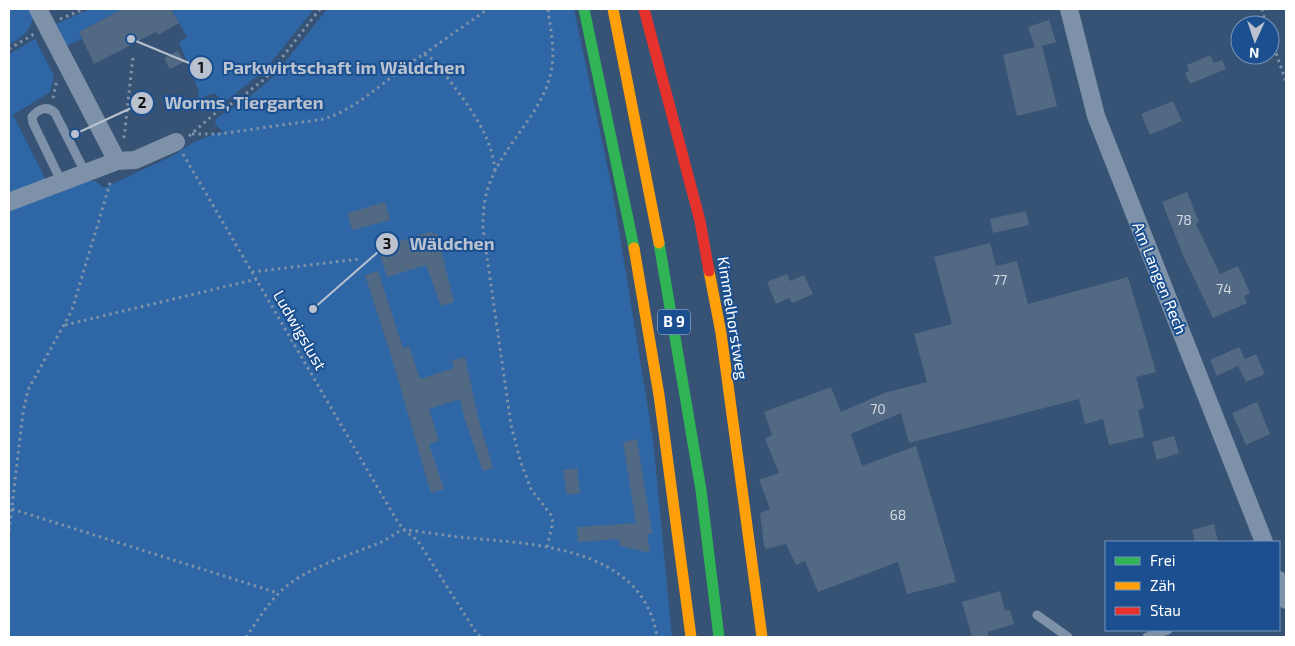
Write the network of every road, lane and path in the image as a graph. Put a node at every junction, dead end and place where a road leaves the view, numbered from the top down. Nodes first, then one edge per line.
1 (84, 9) edge
2 (320, 9) edge
3 (488, 9) edge
4 (548, 9) edge
5 (584, 9) edge
6 (613, 9) edge
7 (644, 9) edge
8 (1069, 9) edge
9 (42, 16) edge
10 (9, 49) edge
11 (424, 54) junction
12 (132, 57) dead end
13 (1280, 64) edge
14 (58, 77) dead end
15 (1286, 82) edge
16 (51, 109) junction
17 (192, 134) junction
18 (176, 142) junction
19 (117, 161) junction
20 (495, 170) junction
21 (86, 174) junction
22 (62, 183) junction
23 (9, 202) edge
24 (359, 259) dead end
25 (252, 272) junction
26 (257, 279) junction
27 (64, 325) junction
28 (12, 509) junction
29 (403, 529) junction
30 (9, 531) edge
31 (1264, 541) edge
32 (547, 547) junction
33 (278, 593) junction
34 (1037, 615) dead end
35 (1165, 631) edge
36 (246, 637) edge
37 (482, 637) edge
38 (656, 637) edge
39 (691, 637) edge
40 (719, 637) edge
41 (762, 637) edge
42 (1068, 637) edge
43 (1147, 637) edge

1 - 9 path
2 - 17 path
3 - 11 path
4 - 20 path
5 - 39 main road, B 9
6 - 40 main road, B 9
7 - 41 main road, Kimmelhorstweg
8 - 31 street, Am Langen Rech
9 - 10 path
9 - 19 street
11 - 17 path
11 - 20 path
12 - 19 path
13 - 15 path
14 - 16 path
16 - 21 lane
16 - 22 lane
17 - 18 path
18 - 19 street
18 - 25 path, Ludwigslust
19 - 21 street
19 - 27 path
20 - 32 path
21 - 22 street
22 - 23 street
24 - 25 path
25 - 26 path, Ludwigslust
26 - 27 path
26 - 29 path, Ludwigslust
27 - 28 path
28 - 30 path
28 - 33 path
29 - 32 path
29 - 33 path
29 - 37 path, Ludwigslust
32 - 38 path
33 - 36 path
34 - 42 lane
35 - 43 lane

